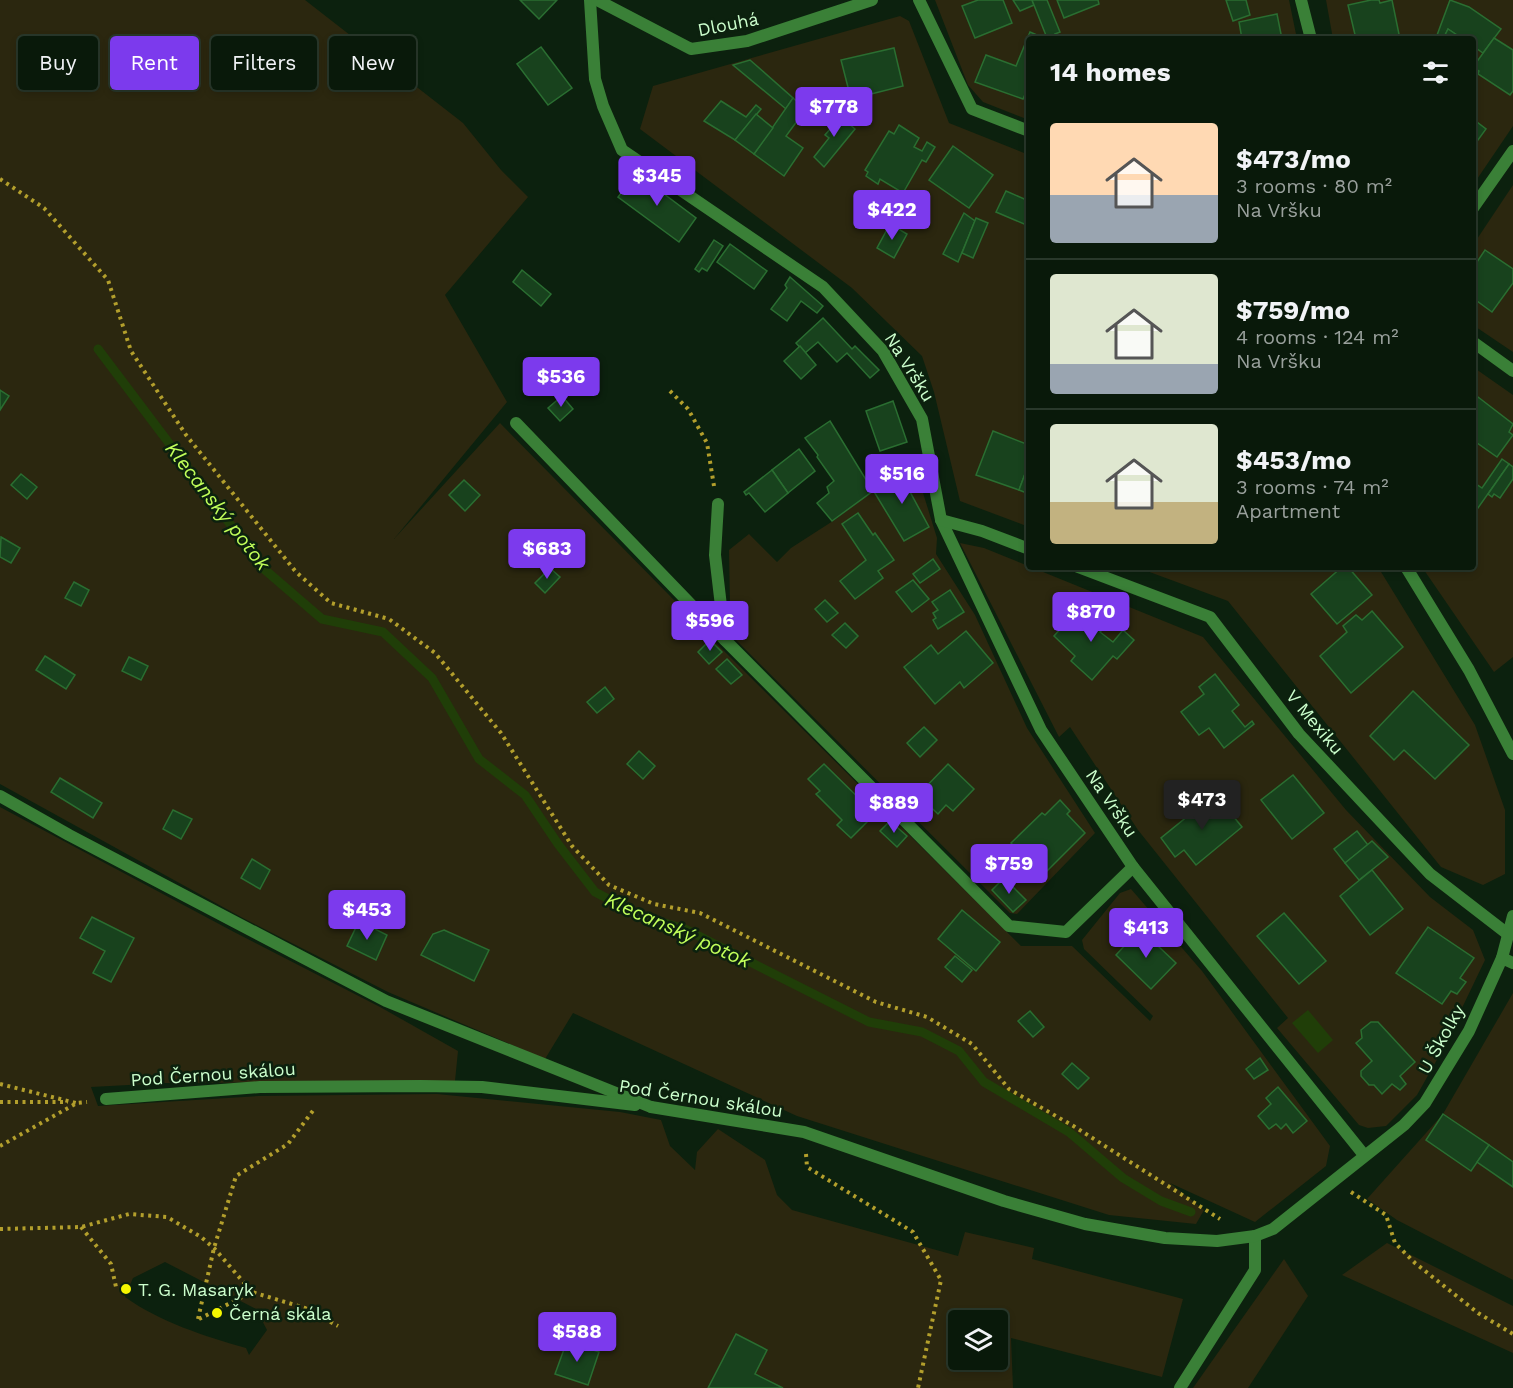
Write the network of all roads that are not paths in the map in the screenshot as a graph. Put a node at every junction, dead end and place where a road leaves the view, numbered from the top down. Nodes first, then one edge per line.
1 (590, 0) edge
2 (597, 0) edge
3 (872, 0) edge
4 (919, 0) edge
5 (1300, 0) edge
6 (1310, 36) edge
7 (1026, 130) edge
8 (1513, 150) edge
9 (1476, 204) edge
10 (1476, 344) edge
11 (1513, 371) edge
12 (516, 423) dead end
13 (718, 504) road end
14 (941, 520) junction
15 (1026, 548) edge
16 (1086, 570) edge
17 (1408, 570) edge
18 (724, 640) junction
19 (1513, 754) edge
20 (0, 796) edge
21 (1133, 867) junction
22 (1513, 916) edge
23 (1509, 935) junction
24 (1508, 961) edge
25 (106, 1099) road end
26 (651, 1107) junction
27 (1364, 1155) junction
28 (1255, 1236) junction
29 (1180, 1388) edge

1 - 14 street, Na Vršku
2 - 3 street, Dlouhá
4 - 7 street
5 - 6 street
8 - 9 street
10 - 11 street
12 - 18 street, Na Vršku
13 - 18 street
14 - 15 street
14 - 21 street, Na Vršku
16 - 23 street, V Mexiku
17 - 19 street
18 - 21 street, Na Vršku
20 - 26 street
21 - 27 street, Na Vršku
22 - 23 street, U Školky
23 - 24 street, U Školky
24 - 27 street, U Školky
25 - 26 street, Pod Černou skálou
26 - 28 street, Pod Černou skálou
27 - 28 street, Pod Černou skálou
28 - 29 street

